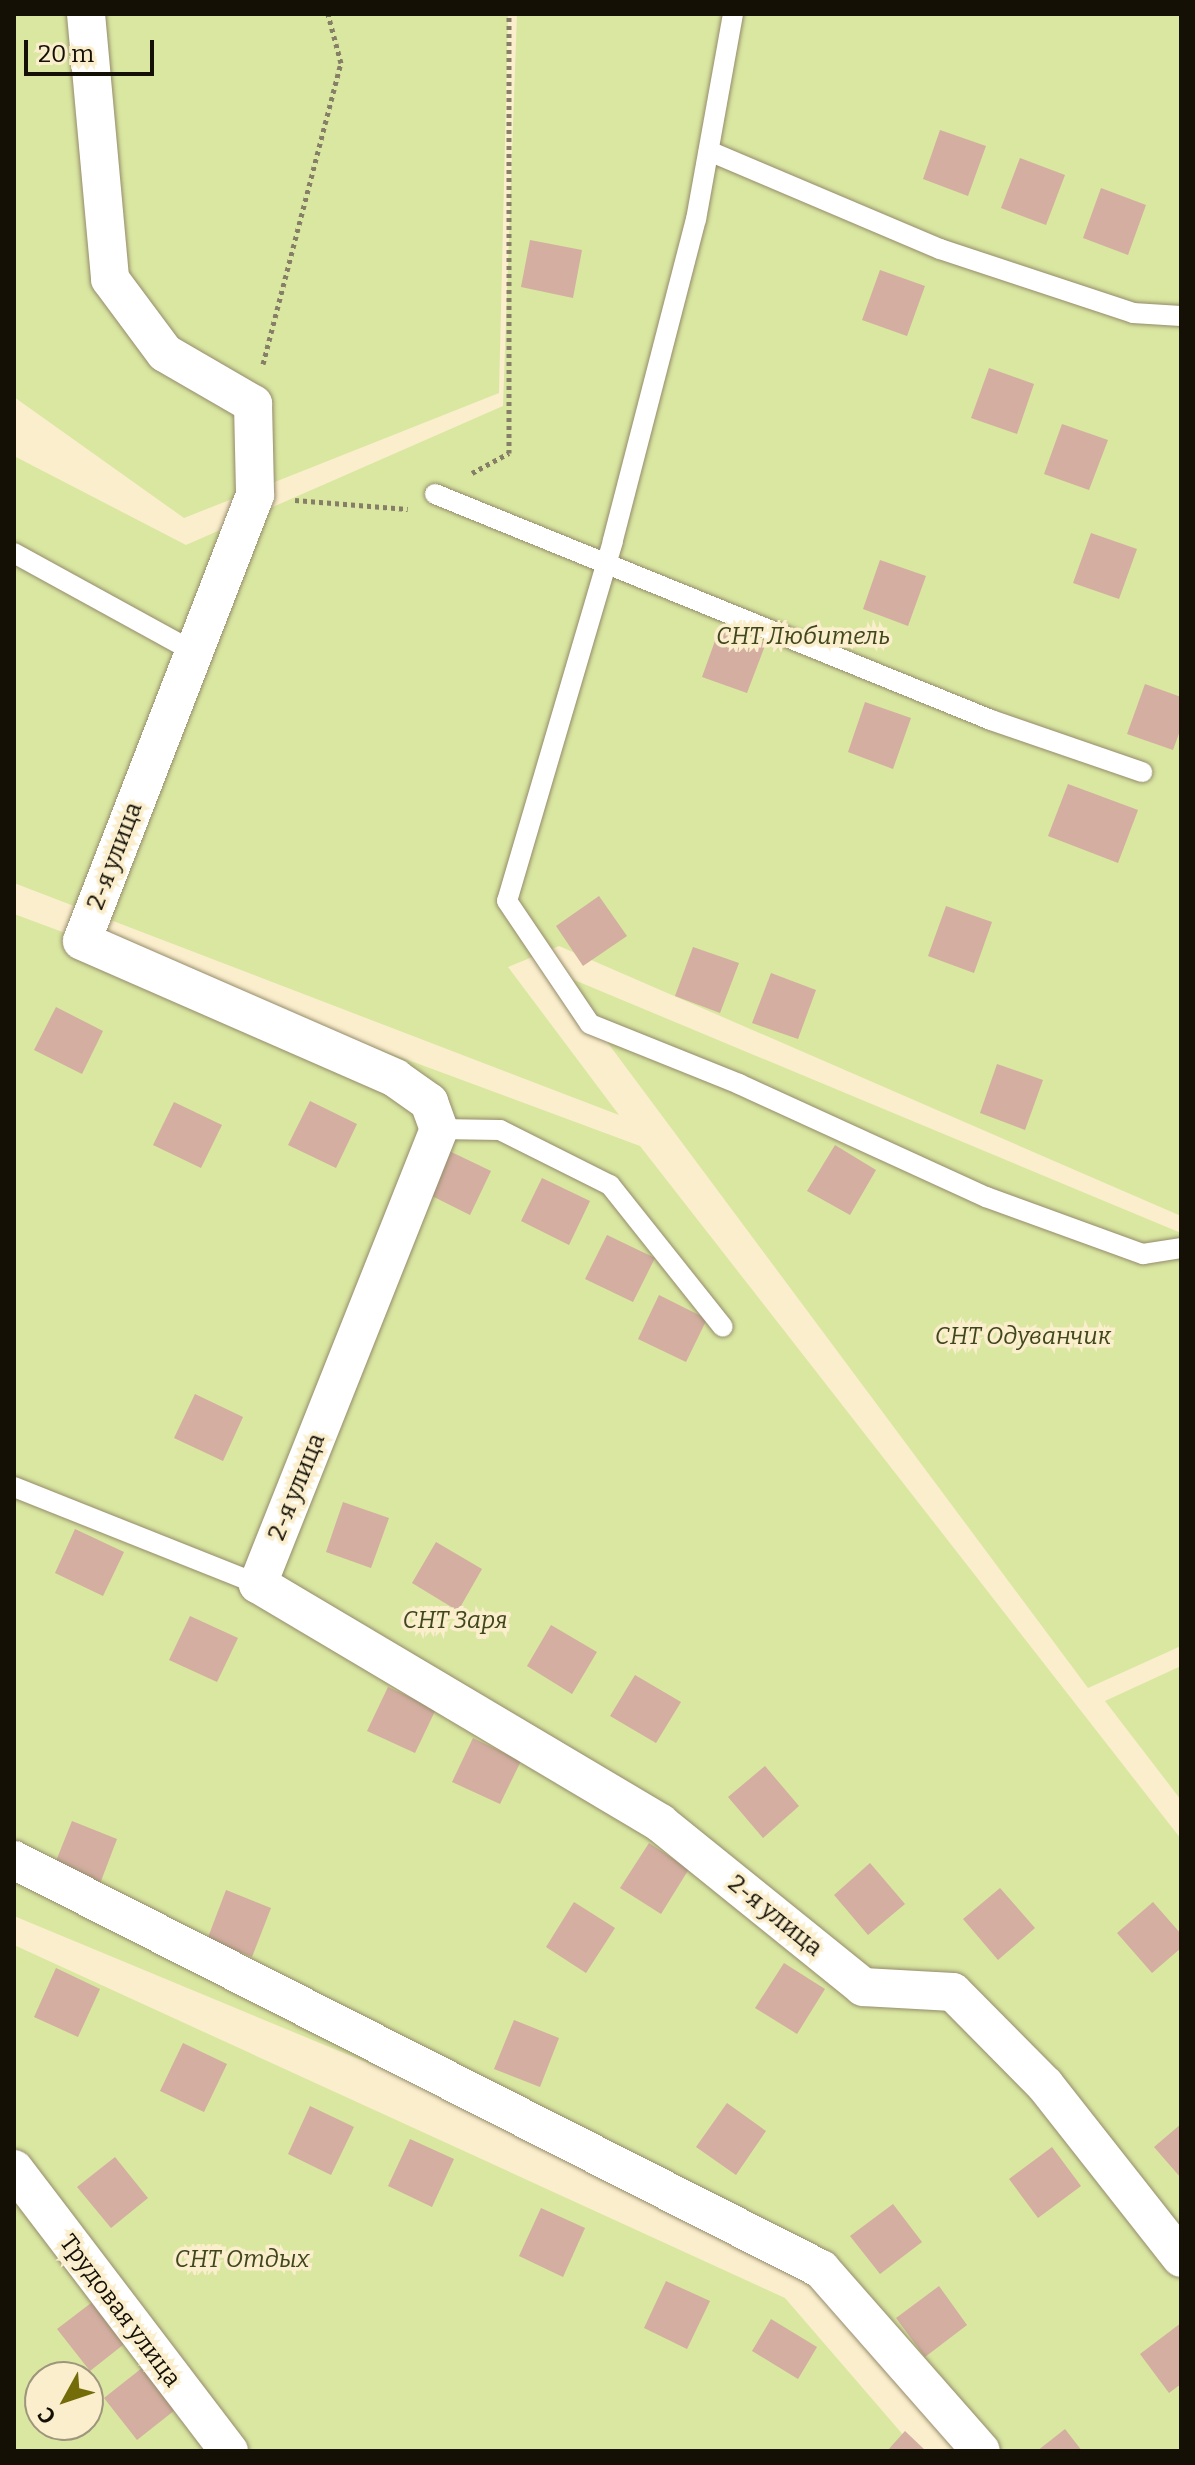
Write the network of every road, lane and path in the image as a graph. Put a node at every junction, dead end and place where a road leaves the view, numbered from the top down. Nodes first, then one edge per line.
1 (86, 14) edge
2 (328, 14) edge
3 (509, 14) edge
4 (733, 14) edge
5 (709, 151) junction
6 (1181, 316) edge
7 (253, 404) junction
8 (435, 494) junction
9 (255, 495) junction
10 (14, 553) edge
11 (606, 566) junction
12 (194, 652) junction
13 (1142, 772) dead end
14 (439, 1129) junction
15 (1181, 1248) edge
16 (723, 1327) dead end
17 (14, 1487) edge
18 (258, 1584) junction
19 (14, 1860) edge
20 (14, 2169) edge
21 (1181, 2258) edge
22 (229, 2451) edge
23 (981, 2451) edge

1 - 7 street
2 - 7 path
3 - 8 path
4 - 5 lane
5 - 6 lane
5 - 11 lane
7 - 9 street
8 - 9 path
8 - 11 lane
9 - 12 street, 2-я улица
10 - 12 lane
11 - 13 lane
11 - 15 lane
12 - 14 street, 2-я улица
14 - 16 lane
14 - 18 street, 2-я улица
17 - 18 lane
18 - 21 street, 2-я улица
19 - 23 street
20 - 22 street, Трудовая улица

